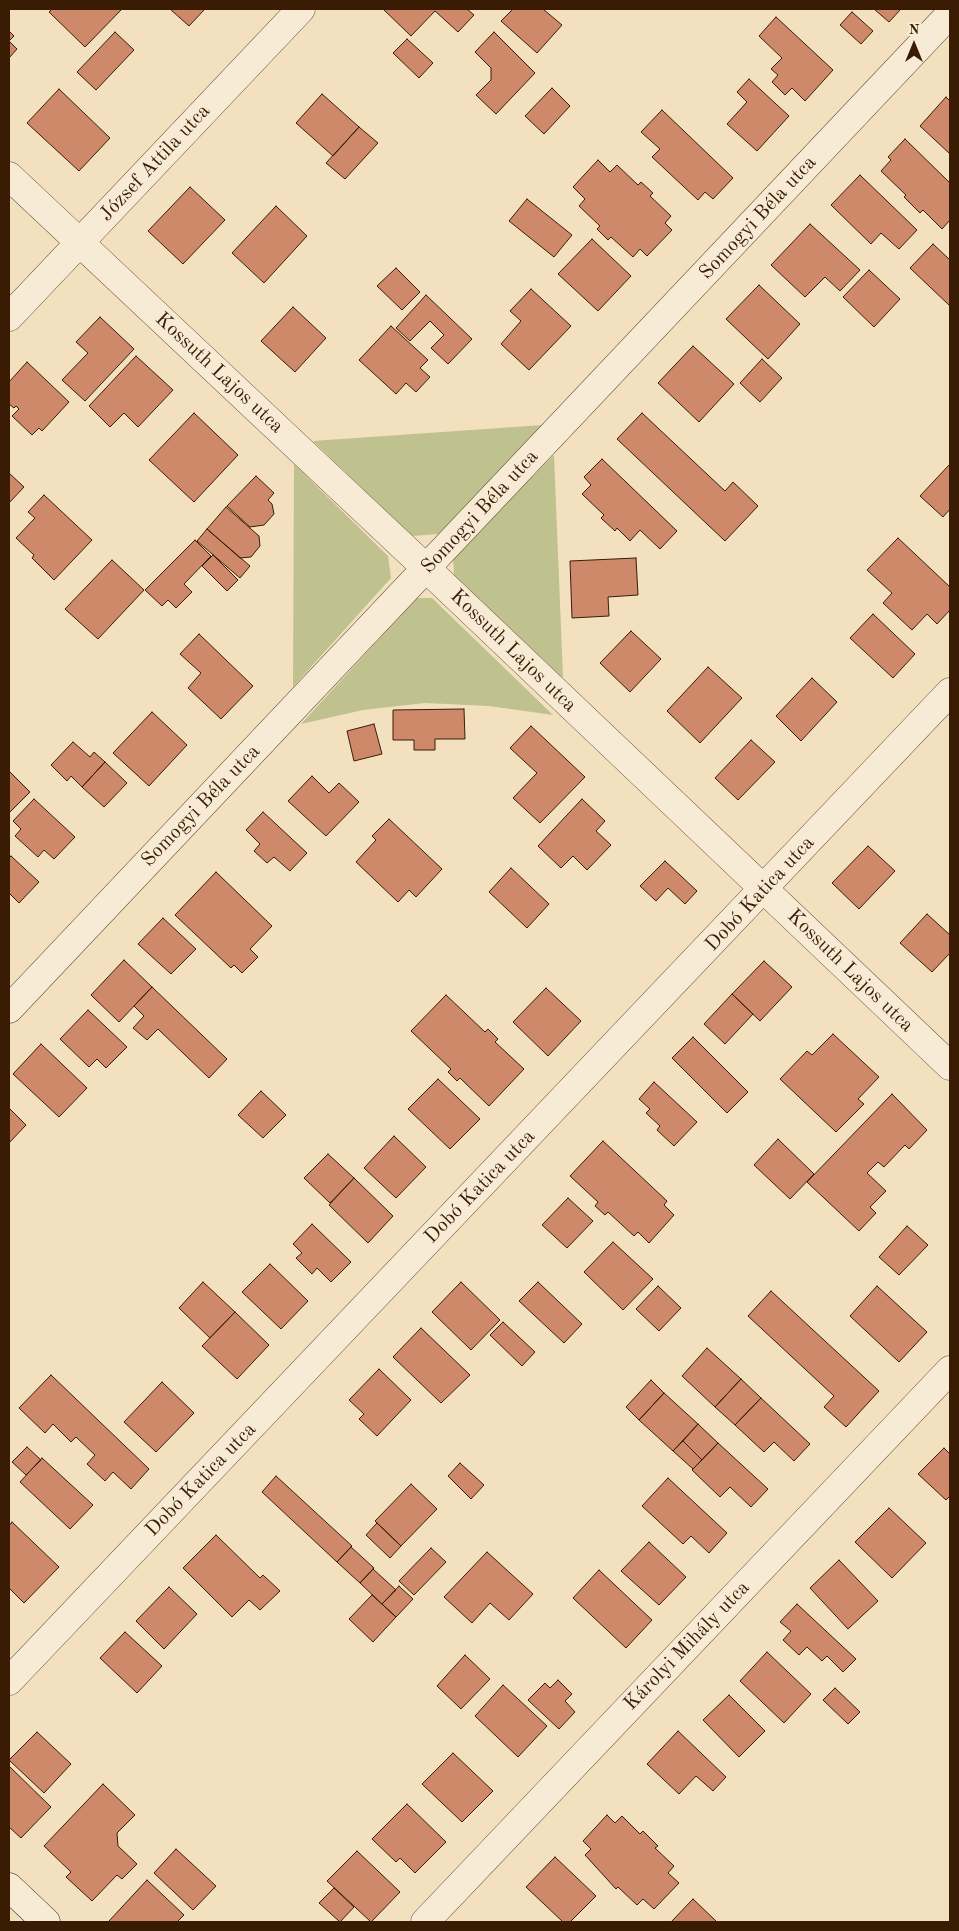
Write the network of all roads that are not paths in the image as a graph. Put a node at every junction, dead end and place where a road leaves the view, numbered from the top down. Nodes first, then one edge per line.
1 (301, 9) edge
2 (950, 14) edge
3 (9, 176) edge
4 (80, 243) junction
5 (9, 317) edge
6 (427, 569) junction
7 (950, 692) edge
8 (764, 890) junction
9 (9, 1009) edge
10 (950, 1066) edge
11 (950, 1370) edge
12 (9, 1681) edge
13 (9, 1887) edge
14 (46, 1922) edge
15 (425, 1922) edge

1 - 4 street, József Attila utca
2 - 6 street, Somogyi Béla utca
3 - 4 street, Kossuth Lajos utca
4 - 5 street, József Attila utca
4 - 6 street, Kossuth Lajos utca
6 - 8 street, Kossuth Lajos utca
6 - 9 street, Somogyi Béla utca
7 - 8 street, Dobó Katica utca
8 - 10 street, Kossuth Lajos utca
8 - 12 street, Dobó Katica utca
11 - 15 street, Károlyi Mihály utca
13 - 14 street

